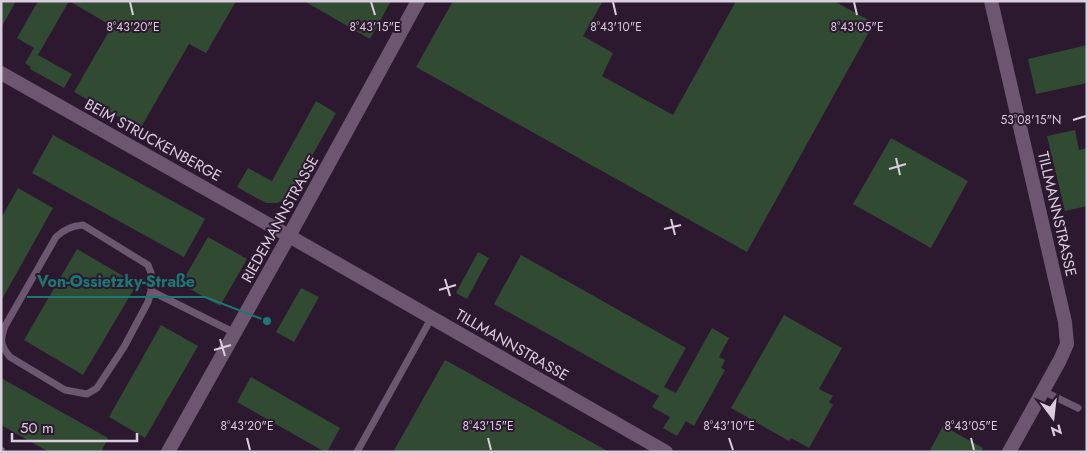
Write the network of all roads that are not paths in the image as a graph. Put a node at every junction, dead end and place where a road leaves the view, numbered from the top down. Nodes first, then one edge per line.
1 (418, 1) edge
2 (991, 1) edge
3 (1, 74) edge
4 (289, 236) junction
5 (152, 291) junction
6 (432, 318) junction
7 (235, 333) junction
8 (1042, 391) junction
9 (1078, 408) dead end
10 (168, 452) edge
11 (357, 452) edge
12 (666, 452) edge
13 (1009, 452) edge

1 - 4 street, RIEDEMANNSTRASSE
2 - 8 street, TILLMANNSTRASSE
3 - 4 street, BEIM STRUCKENBERGE
4 - 6 street, TILLMANNSTRASSE
4 - 7 street, RIEDEMANNSTRASSE
5 - 5 lane
5 - 7 lane
6 - 11 lane
6 - 12 street, TILLMANNSTRASSE
7 - 10 street, RIEDEMANNSTRASSE
8 - 9 lane
8 - 13 street, TILLMANNSTRASSE

